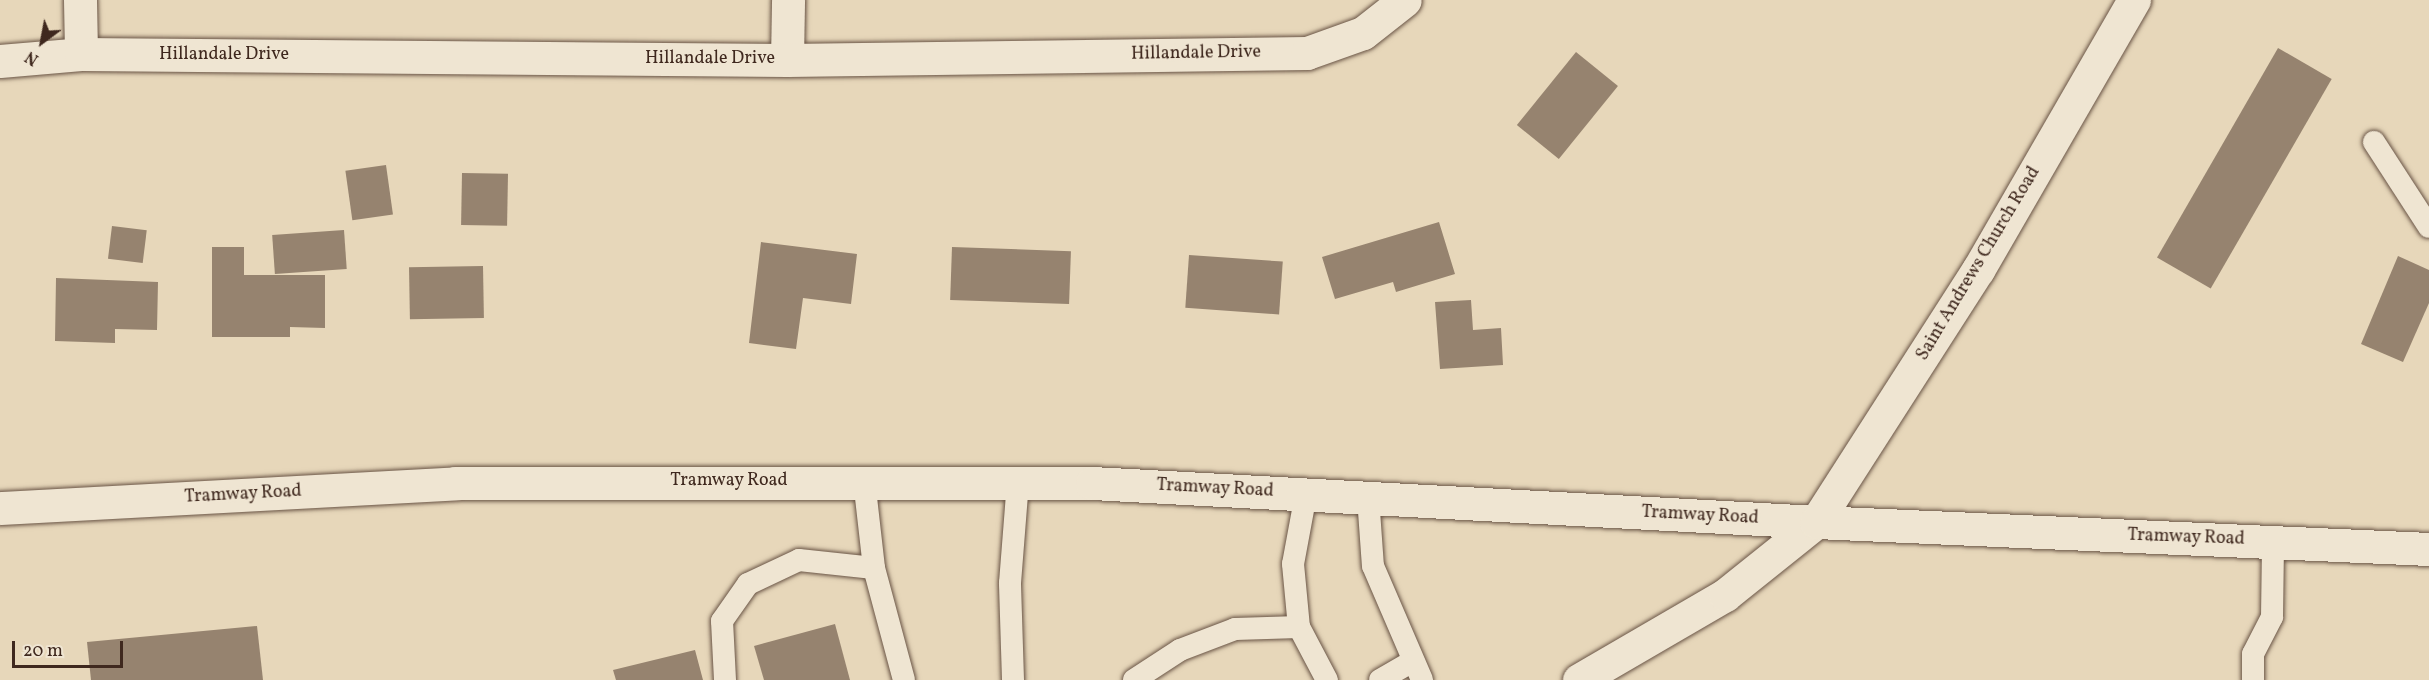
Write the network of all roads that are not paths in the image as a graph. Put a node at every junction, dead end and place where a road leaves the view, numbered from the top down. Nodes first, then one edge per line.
1 (80, 0) edge
2 (788, 0) edge
3 (1405, 0) edge
4 (2134, 0) edge
5 (81, 54) junction
6 (787, 60) junction
7 (0, 61) edge
8 (2374, 142) dead end
9 (2429, 227) edge
10 (864, 480) junction
11 (1018, 482) junction
12 (1306, 494) junction
13 (1368, 497) junction
14 (0, 508) edge
15 (1816, 522) junction
16 (2273, 542) junction
17 (2429, 549) edge
18 (874, 568) junction
19 (1299, 627) junction
20 (1418, 671) edge
21 (725, 680) edge
22 (904, 680) edge
23 (1013, 680) edge
24 (1134, 680) edge
25 (1327, 680) edge
26 (1380, 680) edge
27 (1579, 680) edge
28 (2253, 680) edge

1 - 5 street
2 - 6 street
3 - 6 street, Hillandale Drive
4 - 15 street, Saint Andrews Church Road
5 - 6 street, Hillandale Drive
5 - 7 street, Hillandale Drive
8 - 9 lane
10 - 11 street, Tramway Road
10 - 14 street, Tramway Road
10 - 18 lane
11 - 12 street, Tramway Road
11 - 23 lane
12 - 13 street, Tramway Road
12 - 19 lane
13 - 15 street, Tramway Road
13 - 20 lane
15 - 16 street, Tramway Road
15 - 27 street, Saint Andrews Church Road
16 - 17 street, Tramway Road
16 - 28 lane
18 - 21 lane
18 - 22 lane
19 - 24 lane
19 - 25 lane
20 - 26 lane

